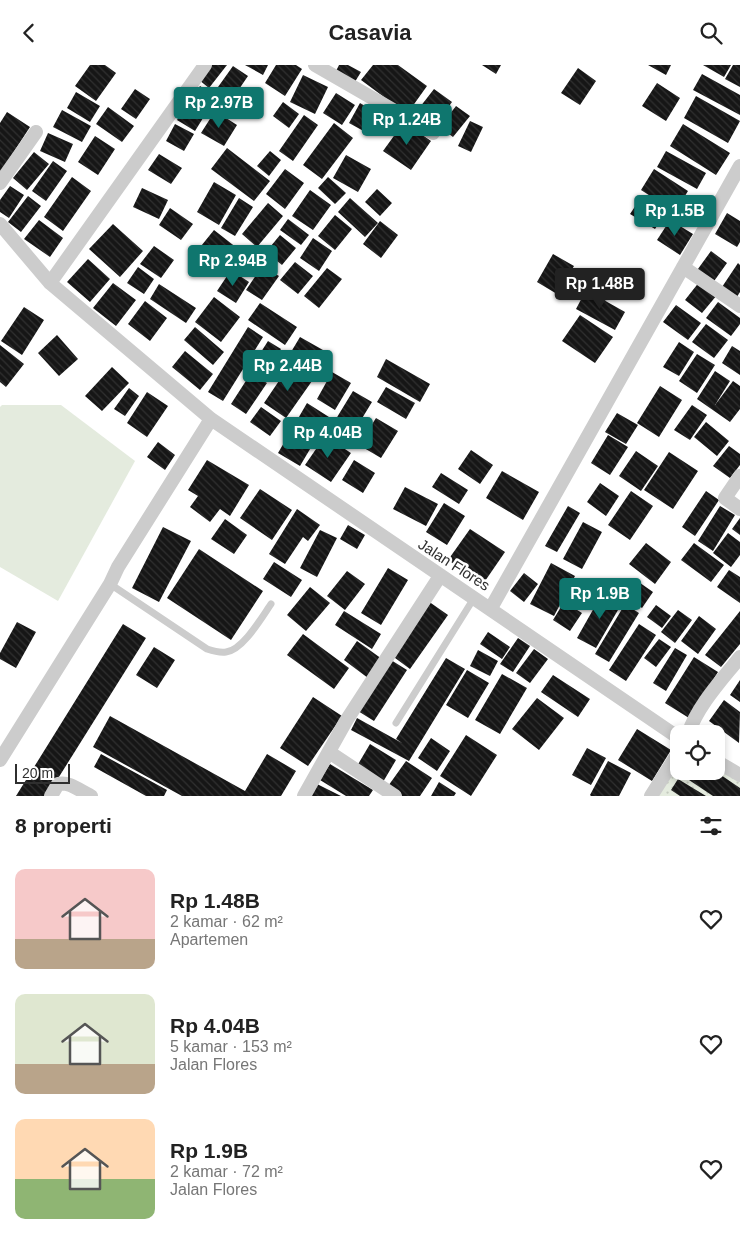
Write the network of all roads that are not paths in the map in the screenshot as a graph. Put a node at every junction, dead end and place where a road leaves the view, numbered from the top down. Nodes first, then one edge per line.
1 (204, 65) edge
2 (315, 65) edge
3 (36, 132) dead end
4 (433, 133) dead end
5 (740, 166) edge
6 (0, 183) edge
7 (0, 224) edge
8 (683, 267) junction
9 (50, 283) junction
10 (740, 306) edge
11 (211, 419) junction
12 (740, 476) edge
13 (740, 509) edge
14 (440, 576) junction
15 (110, 584) junction
16 (474, 598) junction
17 (271, 604) dead end
18 (491, 608) junction
19 (740, 657) edge
20 (396, 723) dead end
21 (691, 725) edge
22 (670, 732) edge
23 (329, 752) junction
24 (0, 760) edge
25 (725, 766) edge
26 (670, 767) edge
27 (740, 775) edge
28 (50, 796) edge
29 (91, 796) edge
30 (304, 796) edge
31 (395, 796) edge
32 (652, 796) edge

1 - 9 street
2 - 4 street
3 - 6 street
5 - 8 street
7 - 9 street, Jalan Flores
8 - 10 street
8 - 18 street
9 - 11 street, Jalan Flores
11 - 14 street, Jalan Flores
11 - 15 street
12 - 13 street
14 - 16 street, Jalan Flores
14 - 23 street
15 - 17 lane
15 - 24 street
16 - 18 street, Jalan Flores
16 - 20 lane
18 - 22 street, Jalan Flores
19 - 21 street
23 - 30 street
23 - 31 street
25 - 27 street
26 - 32 street
28 - 29 street

